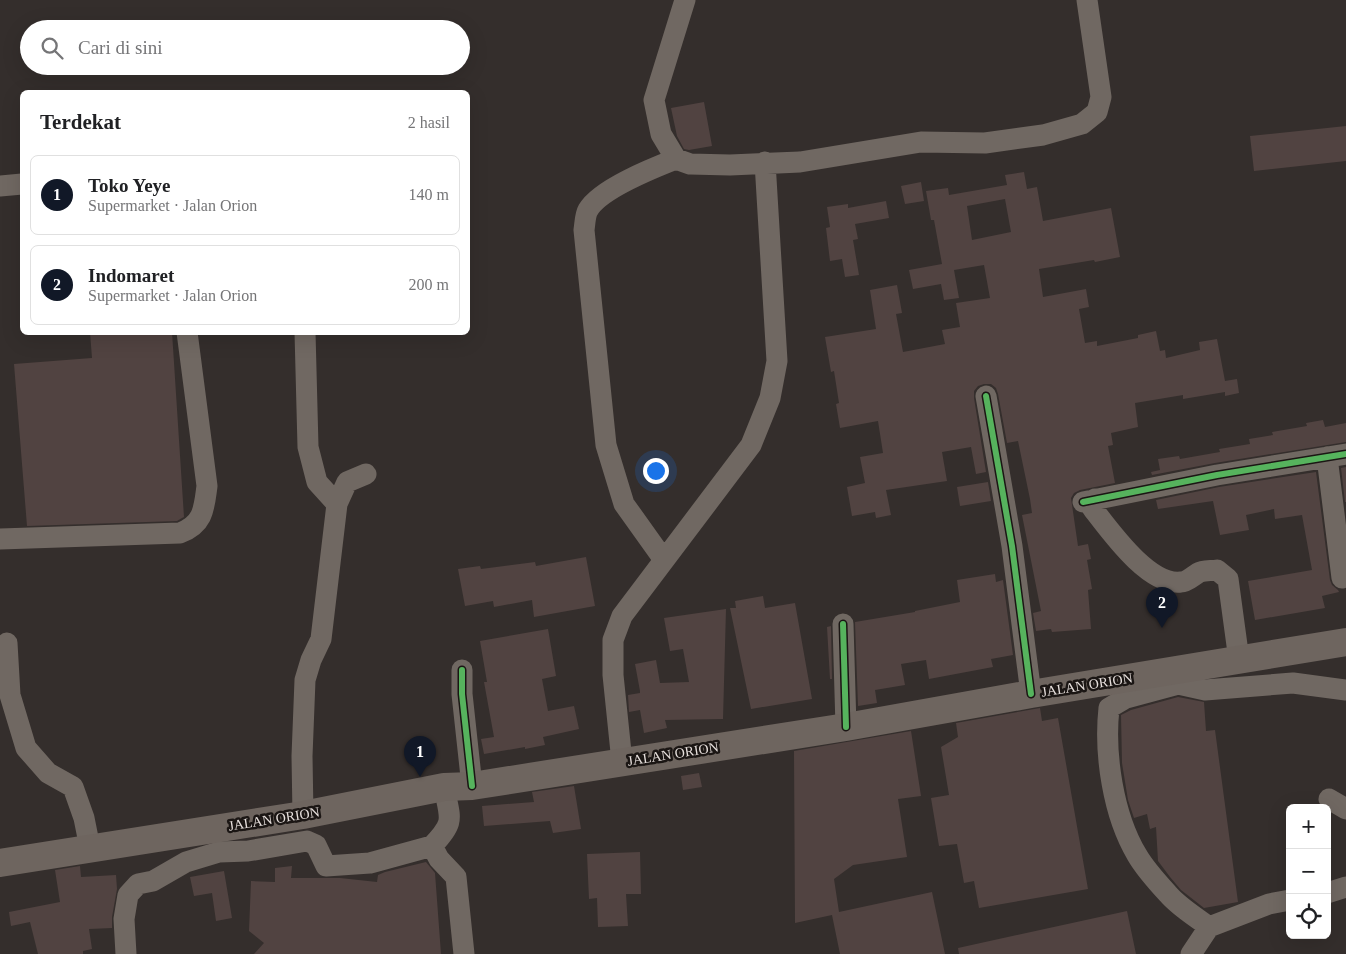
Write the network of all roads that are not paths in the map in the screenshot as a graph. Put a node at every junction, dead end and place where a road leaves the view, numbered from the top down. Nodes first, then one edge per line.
1 (685, 0) edge
2 (1087, 0) edge
3 (676, 158) junction
4 (766, 162) junction
5 (20, 184) edge
6 (0, 186) edge
7 (187, 335) edge
8 (305, 335) edge
9 (986, 396) dead end
10 (1336, 456) edge
11 (366, 474) dead end
12 (337, 504) junction
13 (0, 539) edge
14 (664, 560) junction
15 (1342, 578) dead end
16 (843, 624) dead end
17 (1346, 642) edge
18 (7, 643) dead end
19 (1239, 660) junction
20 (462, 670) dead end
21 (1181, 676) junction
22 (1346, 690) edge
23 (1031, 694) junction
24 (846, 727) junction
25 (622, 762) junction
26 (472, 786) junction
27 (444, 787) junction
28 (303, 814) junction
29 (432, 846) junction
30 (90, 848) junction
31 (0, 863) edge
32 (1346, 887) edge
33 (1331, 891) edge
34 (1286, 901) edge
35 (1209, 927) junction
36 (126, 954) edge
37 (464, 954) edge
38 (1191, 954) edge

1 - 3 street
2 - 4 street
3 - 4 street
3 - 14 street
4 - 14 street
5 - 6 street
7 - 13 street
8 - 12 street
9 - 23 street
10 - 15 street
10 - 19 street
11 - 12 street
12 - 28 street
14 - 25 street
16 - 24 street
17 - 19 highway, JALAN ORION
18 - 30 street
19 - 21 highway, JALAN ORION
20 - 26 street
21 - 22 street
21 - 23 highway, JALAN ORION
21 - 35 street
23 - 24 highway, JALAN ORION
24 - 25 highway, JALAN ORION
25 - 26 highway, JALAN ORION
26 - 27 highway, JALAN ORION
27 - 28 highway, JALAN ORION
27 - 29 street
28 - 30 highway, JALAN ORION
29 - 36 street
29 - 37 street
30 - 31 highway, JALAN ORION
32 - 33 street
34 - 35 street
35 - 38 street

